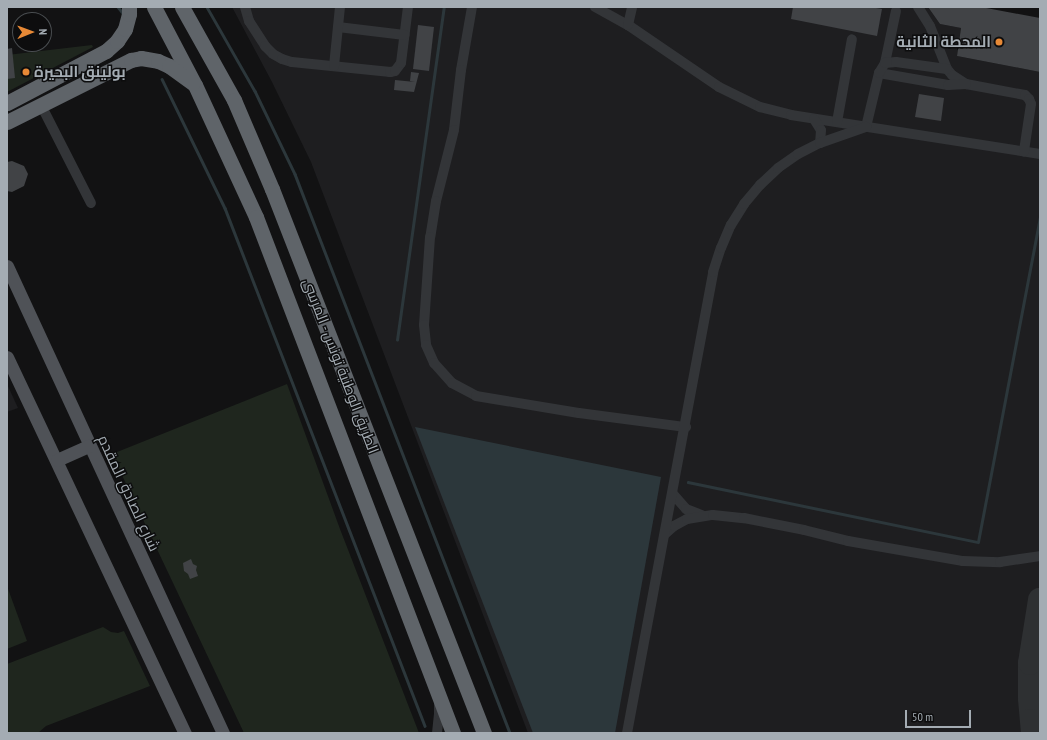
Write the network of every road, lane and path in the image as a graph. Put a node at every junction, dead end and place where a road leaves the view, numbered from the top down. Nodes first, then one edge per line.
1 (129, 7) edge
2 (154, 7) edge
3 (182, 7) edge
4 (245, 7) edge
5 (340, 7) edge
6 (408, 7) edge
7 (472, 7) edge
8 (595, 7) edge
9 (632, 7) edge
10 (918, 7) edge
11 (896, 11) dead end
12 (628, 25) junction
13 (338, 27) junction
14 (405, 35) junction
15 (852, 39) dead end
16 (885, 63) junction
17 (334, 66) junction
18 (947, 69) junction
19 (880, 73) junction
20 (966, 84) junction
21 (195, 85) junction
22 (7, 103) edge
23 (41, 105) junction
24 (814, 119) junction
25 (7, 122) edge
26 (836, 122) junction
27 (866, 127) junction
28 (820, 142) junction
29 (1024, 151) junction
30 (1040, 154) edge
31 (91, 203) dead end
32 (7, 266) edge
33 (7, 357) edge
34 (686, 427) junction
35 (90, 446) junction
36 (57, 460) junction
37 (673, 494) junction
38 (704, 515) junction
39 (665, 534) junction
40 (1040, 556) edge
41 (438, 694) junction
42 (185, 733) edge
43 (223, 733) edge
44 (437, 733) edge
45 (453, 733) edge
46 (484, 733) edge
47 (627, 733) edge

1 - 22 highway
2 - 21 highway, الطريق الوطنية تونس - المرسى
3 - 46 highway, الطريق الوطنية تونس - المرسى
4 - 17 lane
5 - 13 lane
6 - 14 lane
7 - 34 lane
8 - 12 lane
9 - 12 lane
10 - 18 lane
11 - 16 lane
12 - 24 lane
13 - 14 lane
13 - 17 lane
14 - 17 lane
15 - 26 lane
16 - 18 lane
16 - 19 lane
18 - 20 lane
19 - 20 lane
19 - 27 lane
20 - 29 lane
21 - 23 highway
21 - 41 highway, الطريق الوطنية تونس - المرسى
23 - 25 highway
23 - 31 lane
24 - 26 lane
24 - 28 lane
26 - 27 lane
27 - 28 lane
27 - 29 lane
28 - 34 lane
29 - 30 lane
32 - 35 main road, شارع الصادق المقدم
33 - 36 main road
34 - 37 lane
35 - 36 main road
35 - 43 main road, شارع الصادق المقدم
36 - 42 main road
37 - 38 lane
37 - 39 lane
38 - 39 lane
38 - 40 lane
39 - 47 lane
41 - 44 lane
41 - 45 highway, الطريق الوطنية تونس - المرسى

